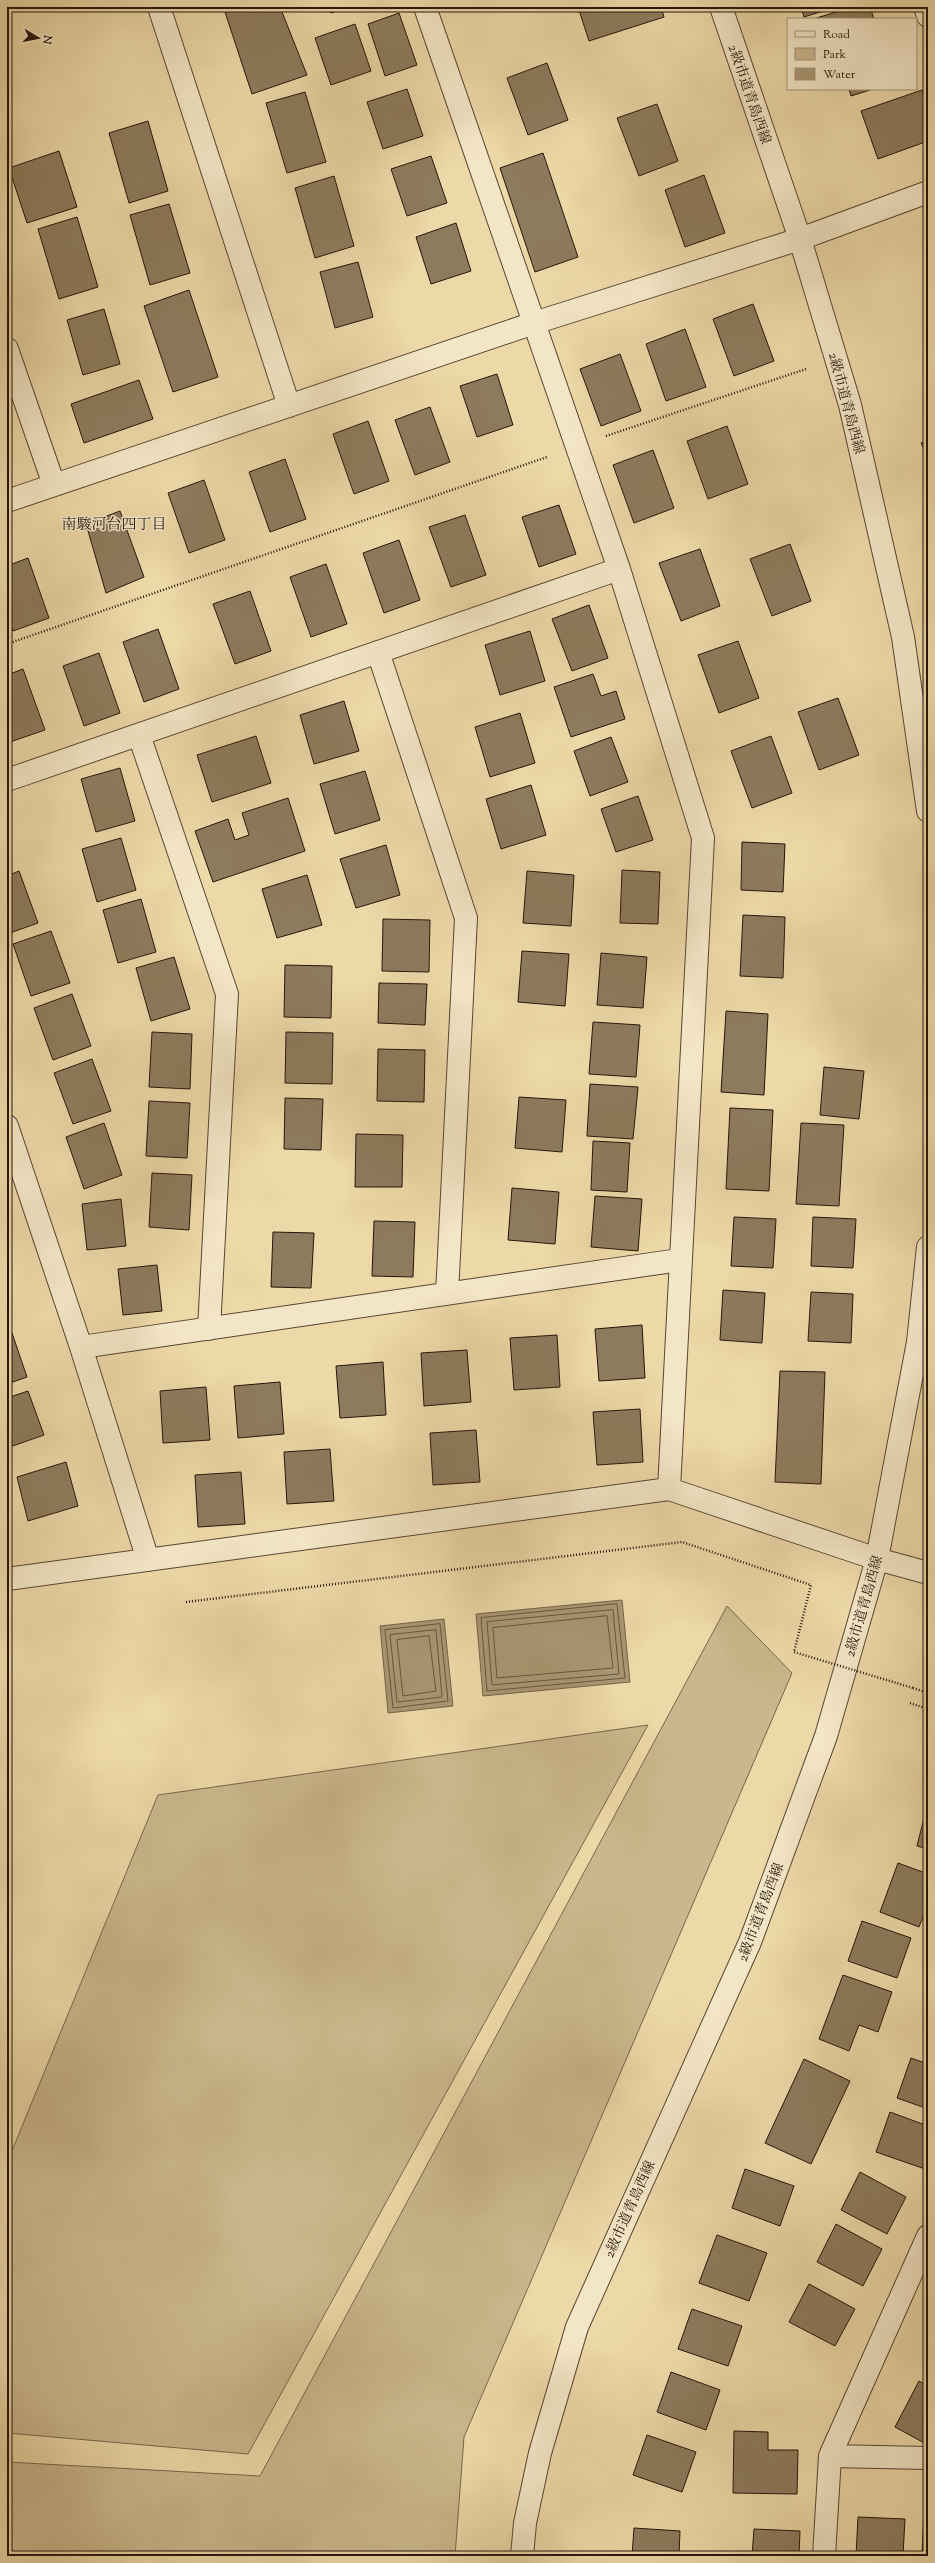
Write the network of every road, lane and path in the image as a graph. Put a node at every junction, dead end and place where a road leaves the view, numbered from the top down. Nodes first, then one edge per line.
1 (159, 7) edge
2 (425, 7) edge
3 (721, 7) edge
4 (925, 7) edge
5 (928, 16) edge
6 (928, 192) edge
7 (800, 239) junction
8 (534, 323) junction
9 (7, 349) edge
10 (836, 359) junction
11 (289, 406) junction
12 (576, 446) junction
13 (54, 485) junction
14 (7, 501) edge
15 (619, 569) junction
16 (7, 644) edge
17 (378, 652) junction
18 (139, 734) junction
19 (7, 780) edge
20 (928, 811) edge
21 (7, 1126) edge
22 (928, 1247) edge
23 (679, 1260) junction
24 (446, 1294) junction
25 (209, 1329) junction
26 (81, 1347) junction
27 (669, 1489) junction
28 (877, 1559) junction
29 (148, 1560) junction
30 (928, 1573) edge
31 (7, 1579) edge
32 (186, 1602) dead end
33 (928, 1693) edge
34 (910, 1703) dead end
35 (928, 1708) edge
36 (928, 2236) edge
37 (830, 2456) junction
38 (928, 2458) edge
39 (522, 2556) edge
40 (824, 2556) edge

1 - 11 street
2 - 8 street
3 - 7 street, 2級市道青島西線
4 - 5 street
6 - 7 street
7 - 8 street
7 - 10 street, 2級市道青島西線
8 - 11 street
8 - 12 street
9 - 13 street
10 - 12 path
10 - 20 street, 2級市道青島西線
11 - 13 street
12 - 15 street
12 - 16 path
13 - 14 street
15 - 17 street
15 - 23 street
17 - 18 street
17 - 24 street
18 - 19 street
18 - 25 street
21 - 26 street
22 - 28 street, 2級市道青島西線
23 - 24 street
23 - 27 street
24 - 25 street
25 - 26 street
26 - 29 street
27 - 28 street
27 - 29 street
28 - 30 street
28 - 39 street, 2級市道青島西線
29 - 31 street
32 - 33 path, bridge
34 - 35 path
36 - 37 street
37 - 38 street
37 - 40 street

